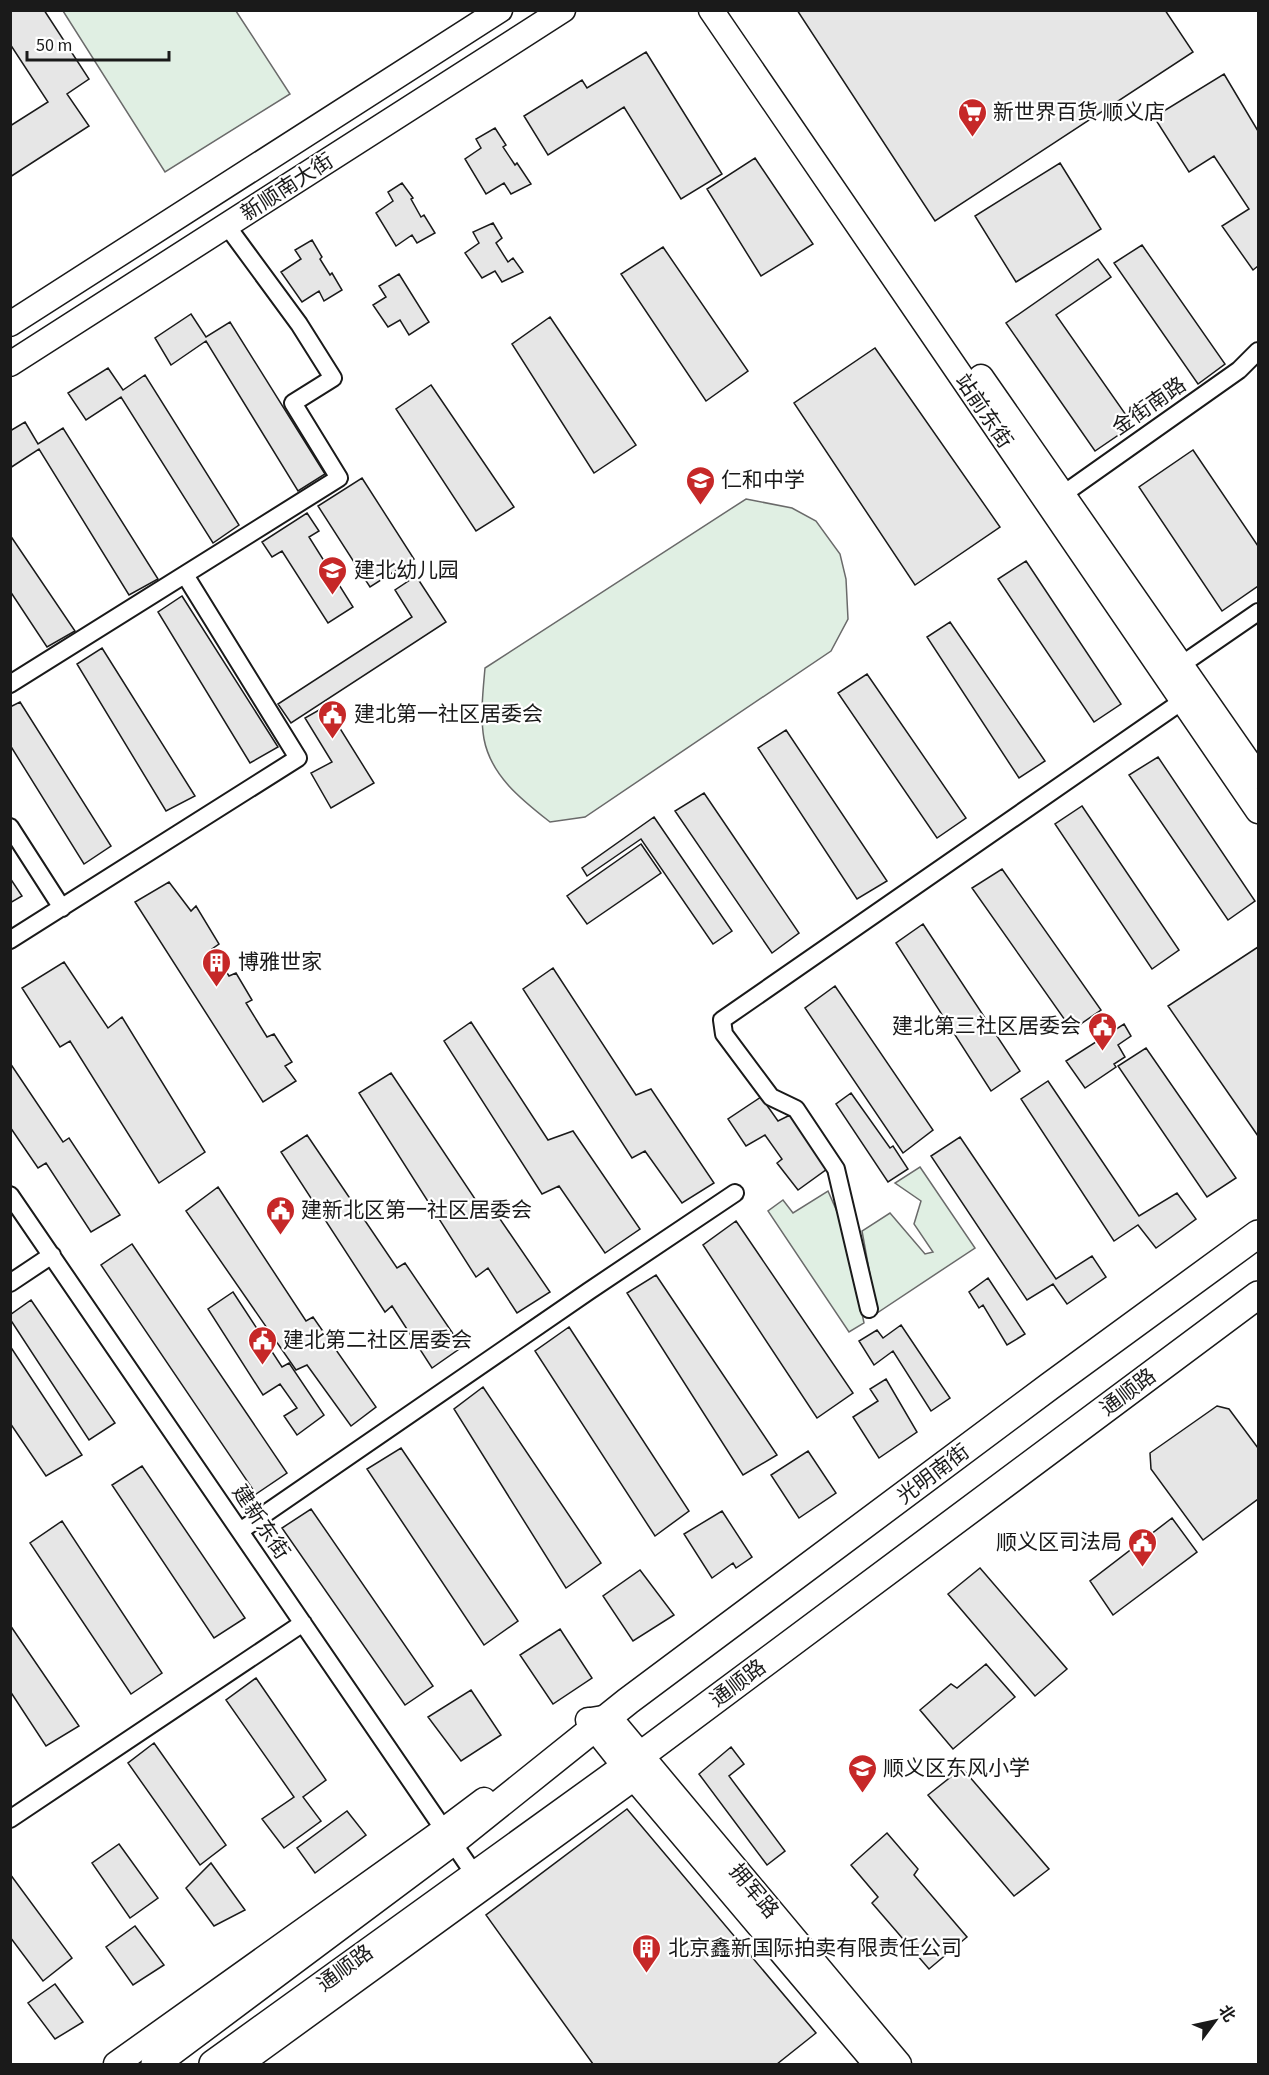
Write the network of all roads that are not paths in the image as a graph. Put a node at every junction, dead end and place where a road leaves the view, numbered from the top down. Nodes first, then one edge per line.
1 (500, 10) edge
2 (563, 10) edge
3 (711, 10) edge
4 (729, 10) edge
5 (227, 226) junction
6 (10, 324) edge
7 (1258, 351) edge
8 (10, 364) edge
9 (1062, 495) junction
10 (185, 575) junction
11 (1258, 612) edge
12 (1181, 664) junction
13 (10, 684) edge
14 (1191, 695) junction
15 (1258, 776) edge
16 (1258, 811) edge
17 (10, 827) edge
18 (62, 908) junction
19 (10, 940) edge
20 (735, 1193) dead end
21 (10, 1195) edge
22 (1258, 1234) edge
23 (52, 1255) junction
24 (10, 1283) edge
25 (1258, 1295) edge
26 (869, 1309) dead end
27 (240, 1531) junction
28 (303, 1623) junction
29 (597, 1722) junction
30 (633, 1767) junction
31 (10, 1820) edge
32 (448, 1836) junction
33 (479, 1881) junction
34 (116, 2064) edge
35 (155, 2064) edge
36 (213, 2064) edge
37 (240, 2064) edge
38 (876, 2064) edge
39 (899, 2064) edge

1 - 6 street, 新顺南大街
2 - 5 street, 新顺南大街
3 - 14 street, 站前东街
4 - 9 street, 站前东街
5 - 8 street, 新顺南大街
5 - 10 street
7 - 9 street, 金街南路
9 - 12 street, 站前东街
10 - 13 street
10 - 18 street
11 - 12 street
12 - 14 street, 站前东街
14 - 15 street, 站前东街
14 - 16 street, 站前东街
14 - 26 street
17 - 18 street
18 - 19 street
20 - 27 street
21 - 23 street, 建新东街
22 - 29 main road, 光明南街
23 - 24 street
23 - 27 street, 建新东街
25 - 30 main road, 通顺路
27 - 28 street, 建新东街
28 - 31 street
28 - 32 street, 建新东街
29 - 30 street, 拥军路
29 - 32 main road, 通顺路
30 - 33 main road, 通顺路
30 - 38 street
30 - 39 street, 拥军路
32 - 33 street, 建新东街
32 - 34 street
32 - 35 main road, 通顺路
33 - 36 main road, 通顺路
33 - 37 street

